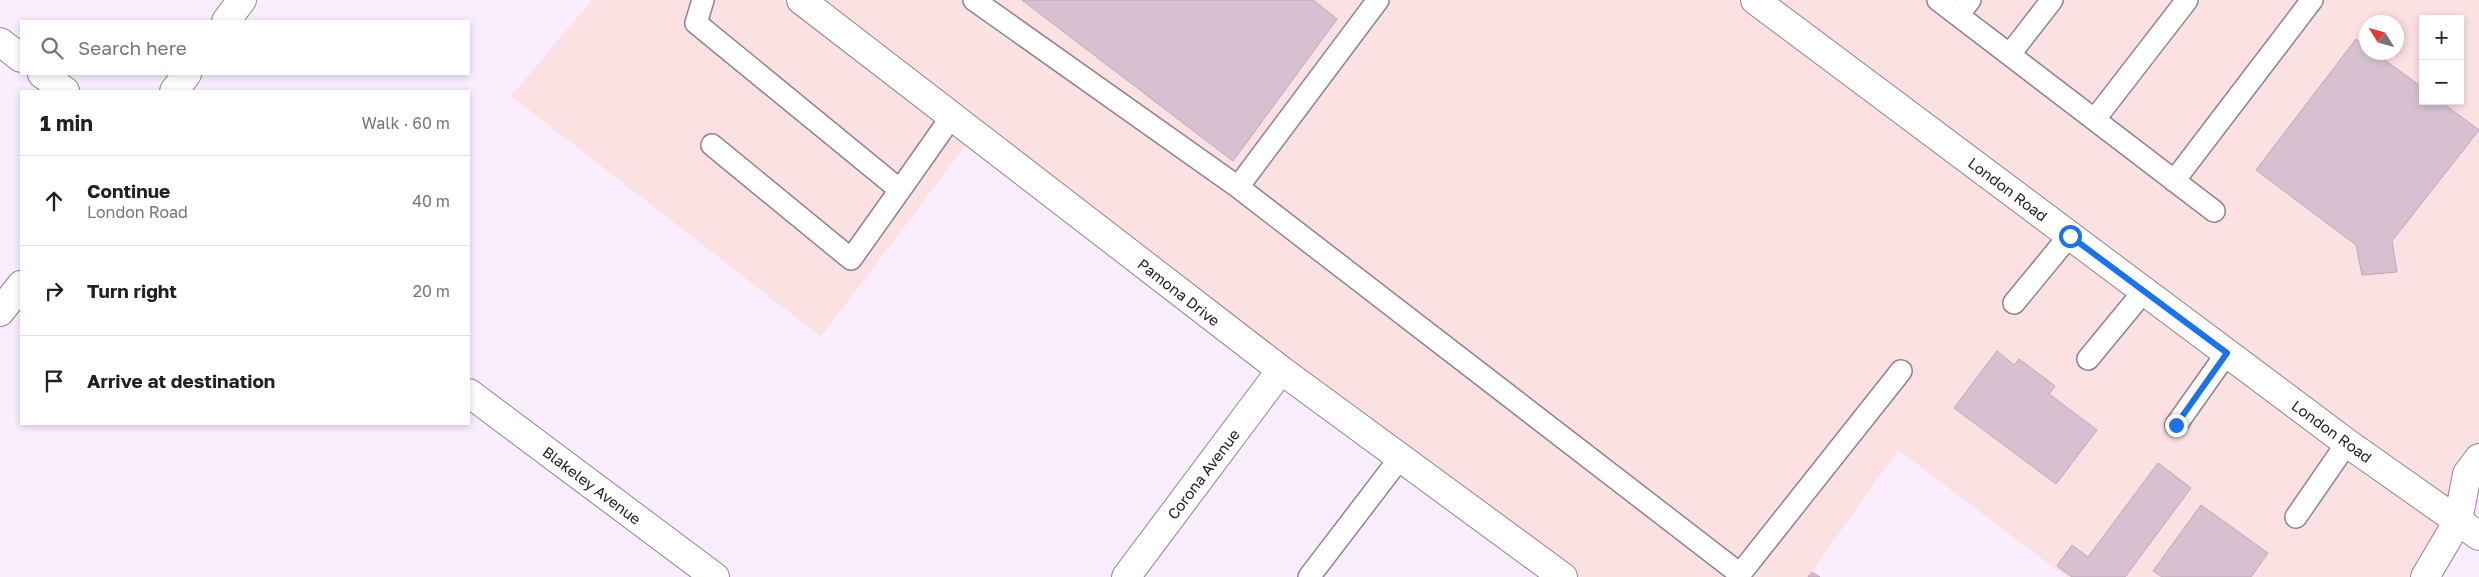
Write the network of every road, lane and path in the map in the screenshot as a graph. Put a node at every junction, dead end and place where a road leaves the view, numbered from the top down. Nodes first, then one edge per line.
1 (242, 0) edge
2 (703, 0) edge
3 (801, 0) edge
4 (974, 0) edge
5 (1378, 0) edge
6 (1755, 0) edge
7 (1938, 0) edge
8 (2052, 0) edge
9 (2187, 0) edge
10 (2312, 0) edge
11 (1964, 8) edge
12 (227, 20) edge
13 (0, 42) edge
14 (2010, 54) junction
15 (20, 57) edge
16 (43, 75) edge
17 (186, 75) edge
18 (64, 90) edge
19 (175, 90) edge
20 (952, 116) junction
21 (2095, 120) junction
22 (712, 145) dead end
23 (2174, 181) junction
24 (1238, 187) junction
25 (900, 190) junction
26 (2214, 211) dead end
27 (2070, 236) junction
28 (20, 286) edge
29 (2144, 291) junction
30 (2014, 303) dead end
31 (0, 312) edge
32 (2227, 353) junction
33 (2088, 359) dead end
34 (1281, 370) junction
35 (1900, 371) dead end
36 (470, 394) edge
37 (2176, 425) dead end
38 (2347, 443) junction
39 (1400, 458) junction
40 (2479, 458) edge
41 (2296, 517) dead end
42 (2468, 528) edge
43 (715, 577) edge
44 (1126, 577) edge
45 (1309, 577) edge
46 (1563, 577) edge
47 (2425, 577) edge

1 - 12 street
2 - 25 lane
3 - 20 street, Pamona Drive
4 - 24 lane
5 - 24 lane
6 - 27 street, London Road
7 - 11 lane
8 - 14 lane
9 - 21 lane
10 - 23 lane
11 - 14 lane
13 - 15 street
14 - 21 lane
16 - 18 street
17 - 19 street
20 - 25 lane
20 - 34 street, Pamona Drive
21 - 23 lane
22 - 25 lane
23 - 26 lane
24 - 35 lane
27 - 29 street, London Road
27 - 30 lane
28 - 31 street
29 - 32 street, London Road
29 - 33 lane
32 - 37 lane
32 - 38 street, London Road
34 - 39 street, Pamona Drive
34 - 44 street, Corona Avenue
36 - 43 street, Blakeley Avenue
38 - 41 lane
38 - 42 street, London Road
39 - 45 lane
39 - 46 street, Pamona Drive
40 - 42 street
42 - 47 street

